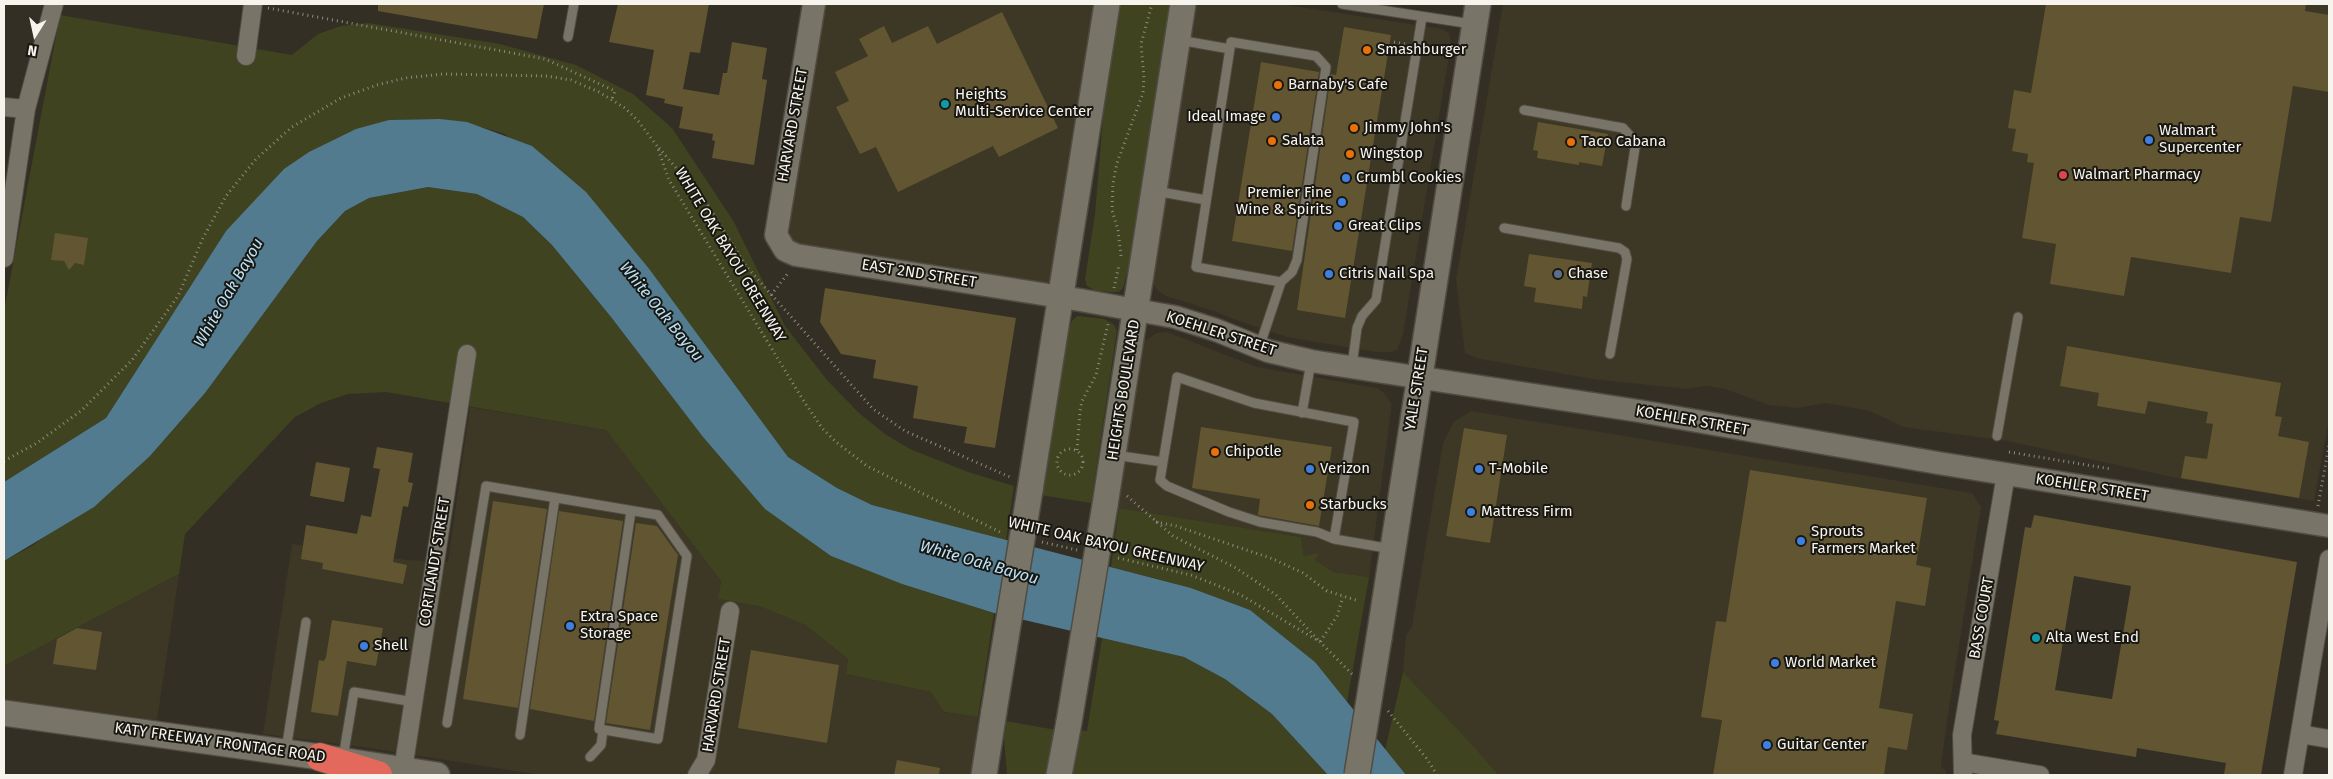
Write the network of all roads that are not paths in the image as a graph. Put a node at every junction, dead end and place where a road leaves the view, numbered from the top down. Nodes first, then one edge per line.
1 (54, 4) edge
2 (574, 4) edge
3 (814, 4) edge
4 (1107, 4) edge
5 (1184, 4) edge
6 (1342, 4) edge
7 (253, 5) edge
8 (1477, 14) edge
9 (1422, 16) junction
10 (568, 37) dead end
11 (1178, 40) junction
12 (1230, 49) junction
13 (246, 56) dead end
14 (4, 106) edge
15 (26, 109) junction
16 (1524, 110) dead end
17 (1155, 191) junction
18 (1206, 200) junction
19 (1626, 206) dead end
20 (1504, 228) dead end
21 (789, 250) joint
22 (4, 258) edge
23 (1281, 282) junction
24 (1060, 296) junction
25 (1136, 310) junction
26 (2018, 318) dead end
27 (1259, 348) junction
28 (467, 354) dead end
29 (1610, 354) dead end
30 (1311, 360) junction
31 (1352, 366) junction
32 (1418, 377) junction
33 (1302, 413) junction
34 (1997, 436) dead end
35 (1114, 455) junction
36 (1163, 462) junction
37 (2006, 474) junction
38 (555, 498) junction
39 (632, 511) junction
40 (2324, 517) edge
41 (1334, 539) junction
42 (1392, 549) junction
43 (2329, 559) edge
44 (730, 612) dead end
45 (306, 622) dead end
46 (414, 702) junction
47 (4, 713) edge
48 (447, 723) dead end
49 (603, 730) junction
50 (520, 734) dead end
51 (2300, 734) junction
52 (2329, 739) edge
53 (285, 752) junction
54 (590, 757) dead end
55 (331, 758) junction
56 (1963, 769) edge
57 (391, 773) edge
58 (437, 775) edge
59 (697, 775) edge
60 (984, 775) edge
61 (1059, 775) edge
62 (1357, 775) edge
63 (2040, 775) edge
64 (2293, 775) edge

1 - 15 street
2 - 10 lane
3 - 21 street, HARVARD STREET
4 - 24 main road
5 - 11 main road, HEIGHTS BOULEVARD
6 - 9 lane
7 - 13 street
8 - 9 lane
8 - 32 main road, YALE STREET
9 - 31 lane
11 - 12 lane
11 - 17 main road, HEIGHTS BOULEVARD
12 - 18 lane
12 - 23 lane
14 - 15 street
15 - 22 street
16 - 19 lane
17 - 18 lane
17 - 25 main road, HEIGHTS BOULEVARD
18 - 23 lane
20 - 29 lane
21 - 24 street, EAST 2ND STREET
23 - 27 lane
24 - 25 street, KOEHLER STREET
24 - 60 main road, bridge
25 - 27 street, KOEHLER STREET
25 - 35 main road, HEIGHTS BOULEVARD
26 - 34 lane
27 - 30 street, KOEHLER STREET
28 - 46 street, CORTLANDT STREET
30 - 31 street, KOEHLER STREET
30 - 33 lane
31 - 32 street, KOEHLER STREET
32 - 37 street, KOEHLER STREET
32 - 42 main road, YALE STREET
33 - 36 lane
33 - 41 lane
35 - 36 lane
35 - 61 main road, HEIGHTS BOULEVARD, bridge
36 - 41 lane
37 - 40 street, KOEHLER STREET
37 - 56 street, BASS COURT
38 - 39 lane
38 - 48 lane
38 - 50 lane
39 - 49 lane
39 - 49 lane
41 - 42 lane
42 - 62 main road, YALE STREET, bridge
43 - 51 street
44 - 59 street, HARVARD STREET
45 - 53 lane
46 - 55 lane
46 - 57 street, CORTLANDT STREET
47 - 53 main road, KATY FREEWAY FRONTAGE ROAD
49 - 54 lane
51 - 52 street
51 - 64 street
53 - 55 main road, KATY FREEWAY FRONTAGE ROAD
55 - 57 highway
56 - 63 street
57 - 58 main road

